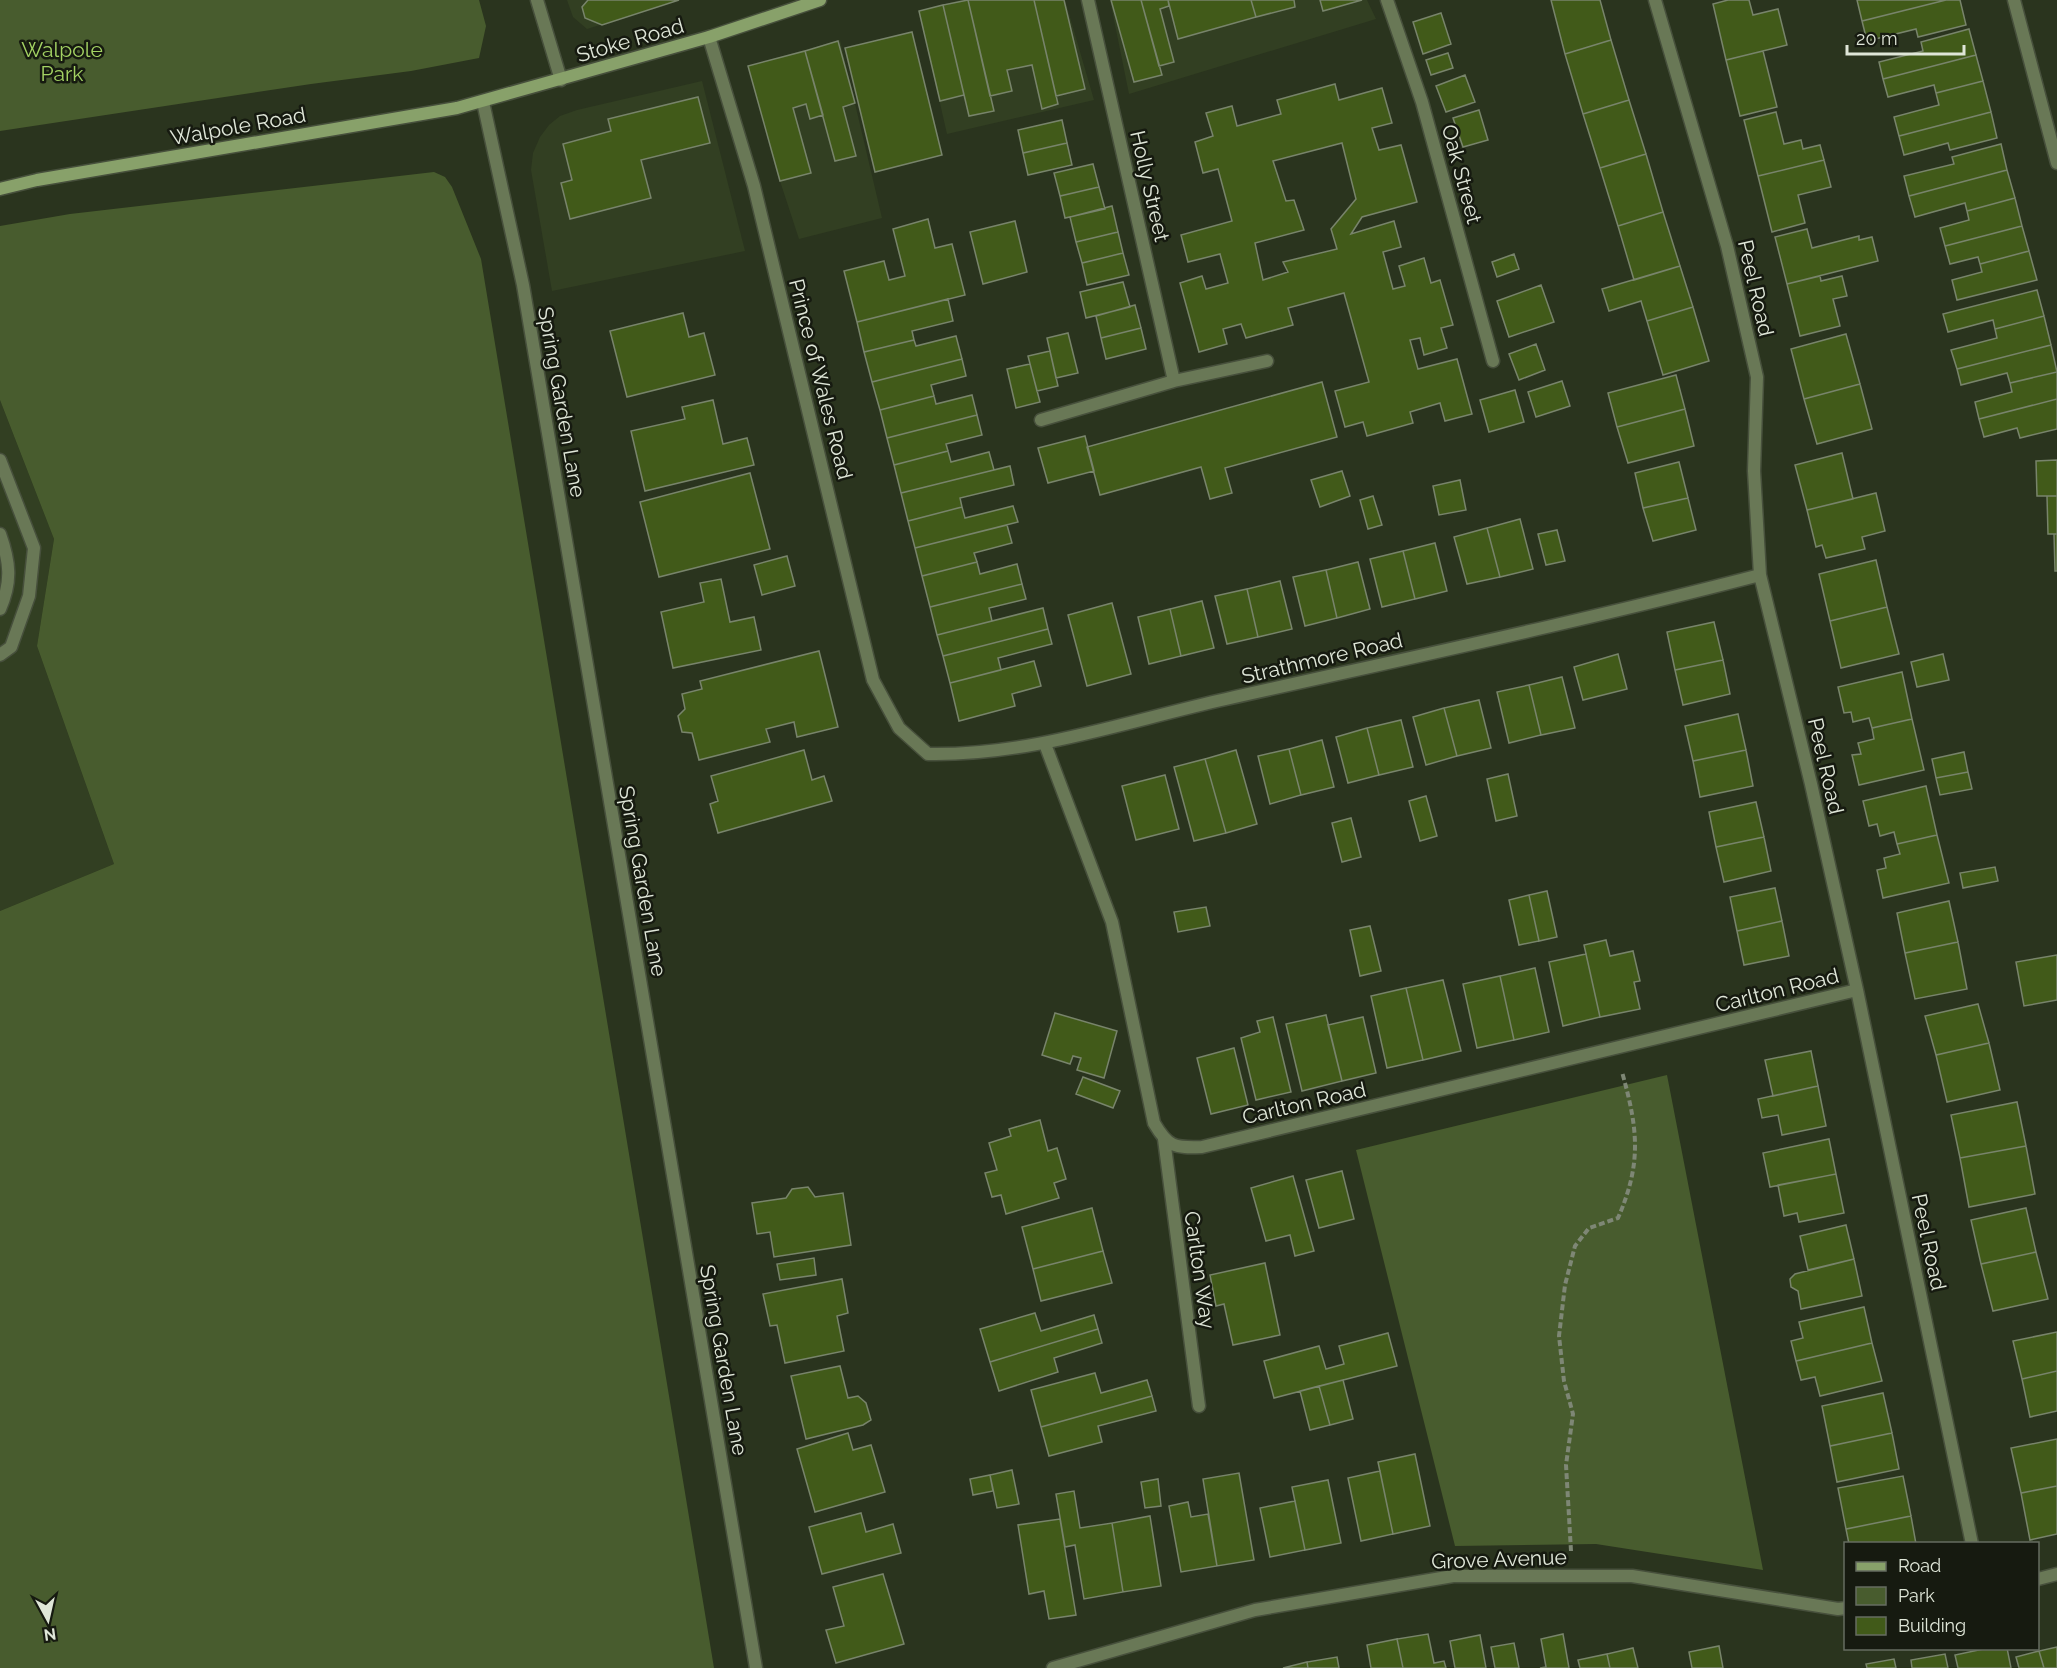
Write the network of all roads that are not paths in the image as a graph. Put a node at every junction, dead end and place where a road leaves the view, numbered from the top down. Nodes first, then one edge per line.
1 (537, 0) edge
2 (820, 0) edge
3 (1088, 0) edge
4 (1387, 0) edge
5 (1655, 0) edge
6 (2014, 0) edge
7 (710, 37) junction
8 (561, 80) junction
9 (483, 102) junction
10 (2057, 163) edge
11 (0, 189) edge
12 (1268, 361) dead end
13 (1493, 361) dead end
14 (1174, 381) junction
15 (1041, 420) dead end
16 (0, 460) edge
17 (0, 534) edge
18 (4, 574) edge
19 (1760, 575) junction
20 (0, 609) edge
21 (0, 655) edge
22 (899, 728) joint
23 (1045, 744) junction
24 (1857, 990) junction
25 (1164, 1139) junction
26 (1199, 1406) dead end
27 (1972, 1542) edge
28 (2057, 1574) edge
29 (2039, 1578) edge
30 (1844, 1608) edge
31 (756, 1668) edge
32 (1053, 1668) edge

1 - 8 street
2 - 7 street, Stoke Road
3 - 14 street, Holly Street
4 - 13 street, Oak Street
5 - 19 street, Peel Road
6 - 10 street
7 - 8 street, Stoke Road
7 - 22 street, Prince of Wales Road
8 - 9 street, Stoke Road
9 - 11 street, Walpole Road
9 - 31 street, Spring Garden Lane
12 - 14 street
14 - 15 street
16 - 21 street
17 - 18 street
18 - 20 street
19 - 23 street, Strathmore Road
19 - 24 street, Peel Road
22 - 23 street, Strathmore Road
23 - 25 street
24 - 25 street, Carlton Road
24 - 27 street, Peel Road
25 - 26 street, Carlton Way
28 - 29 street
30 - 32 street, Grove Avenue

